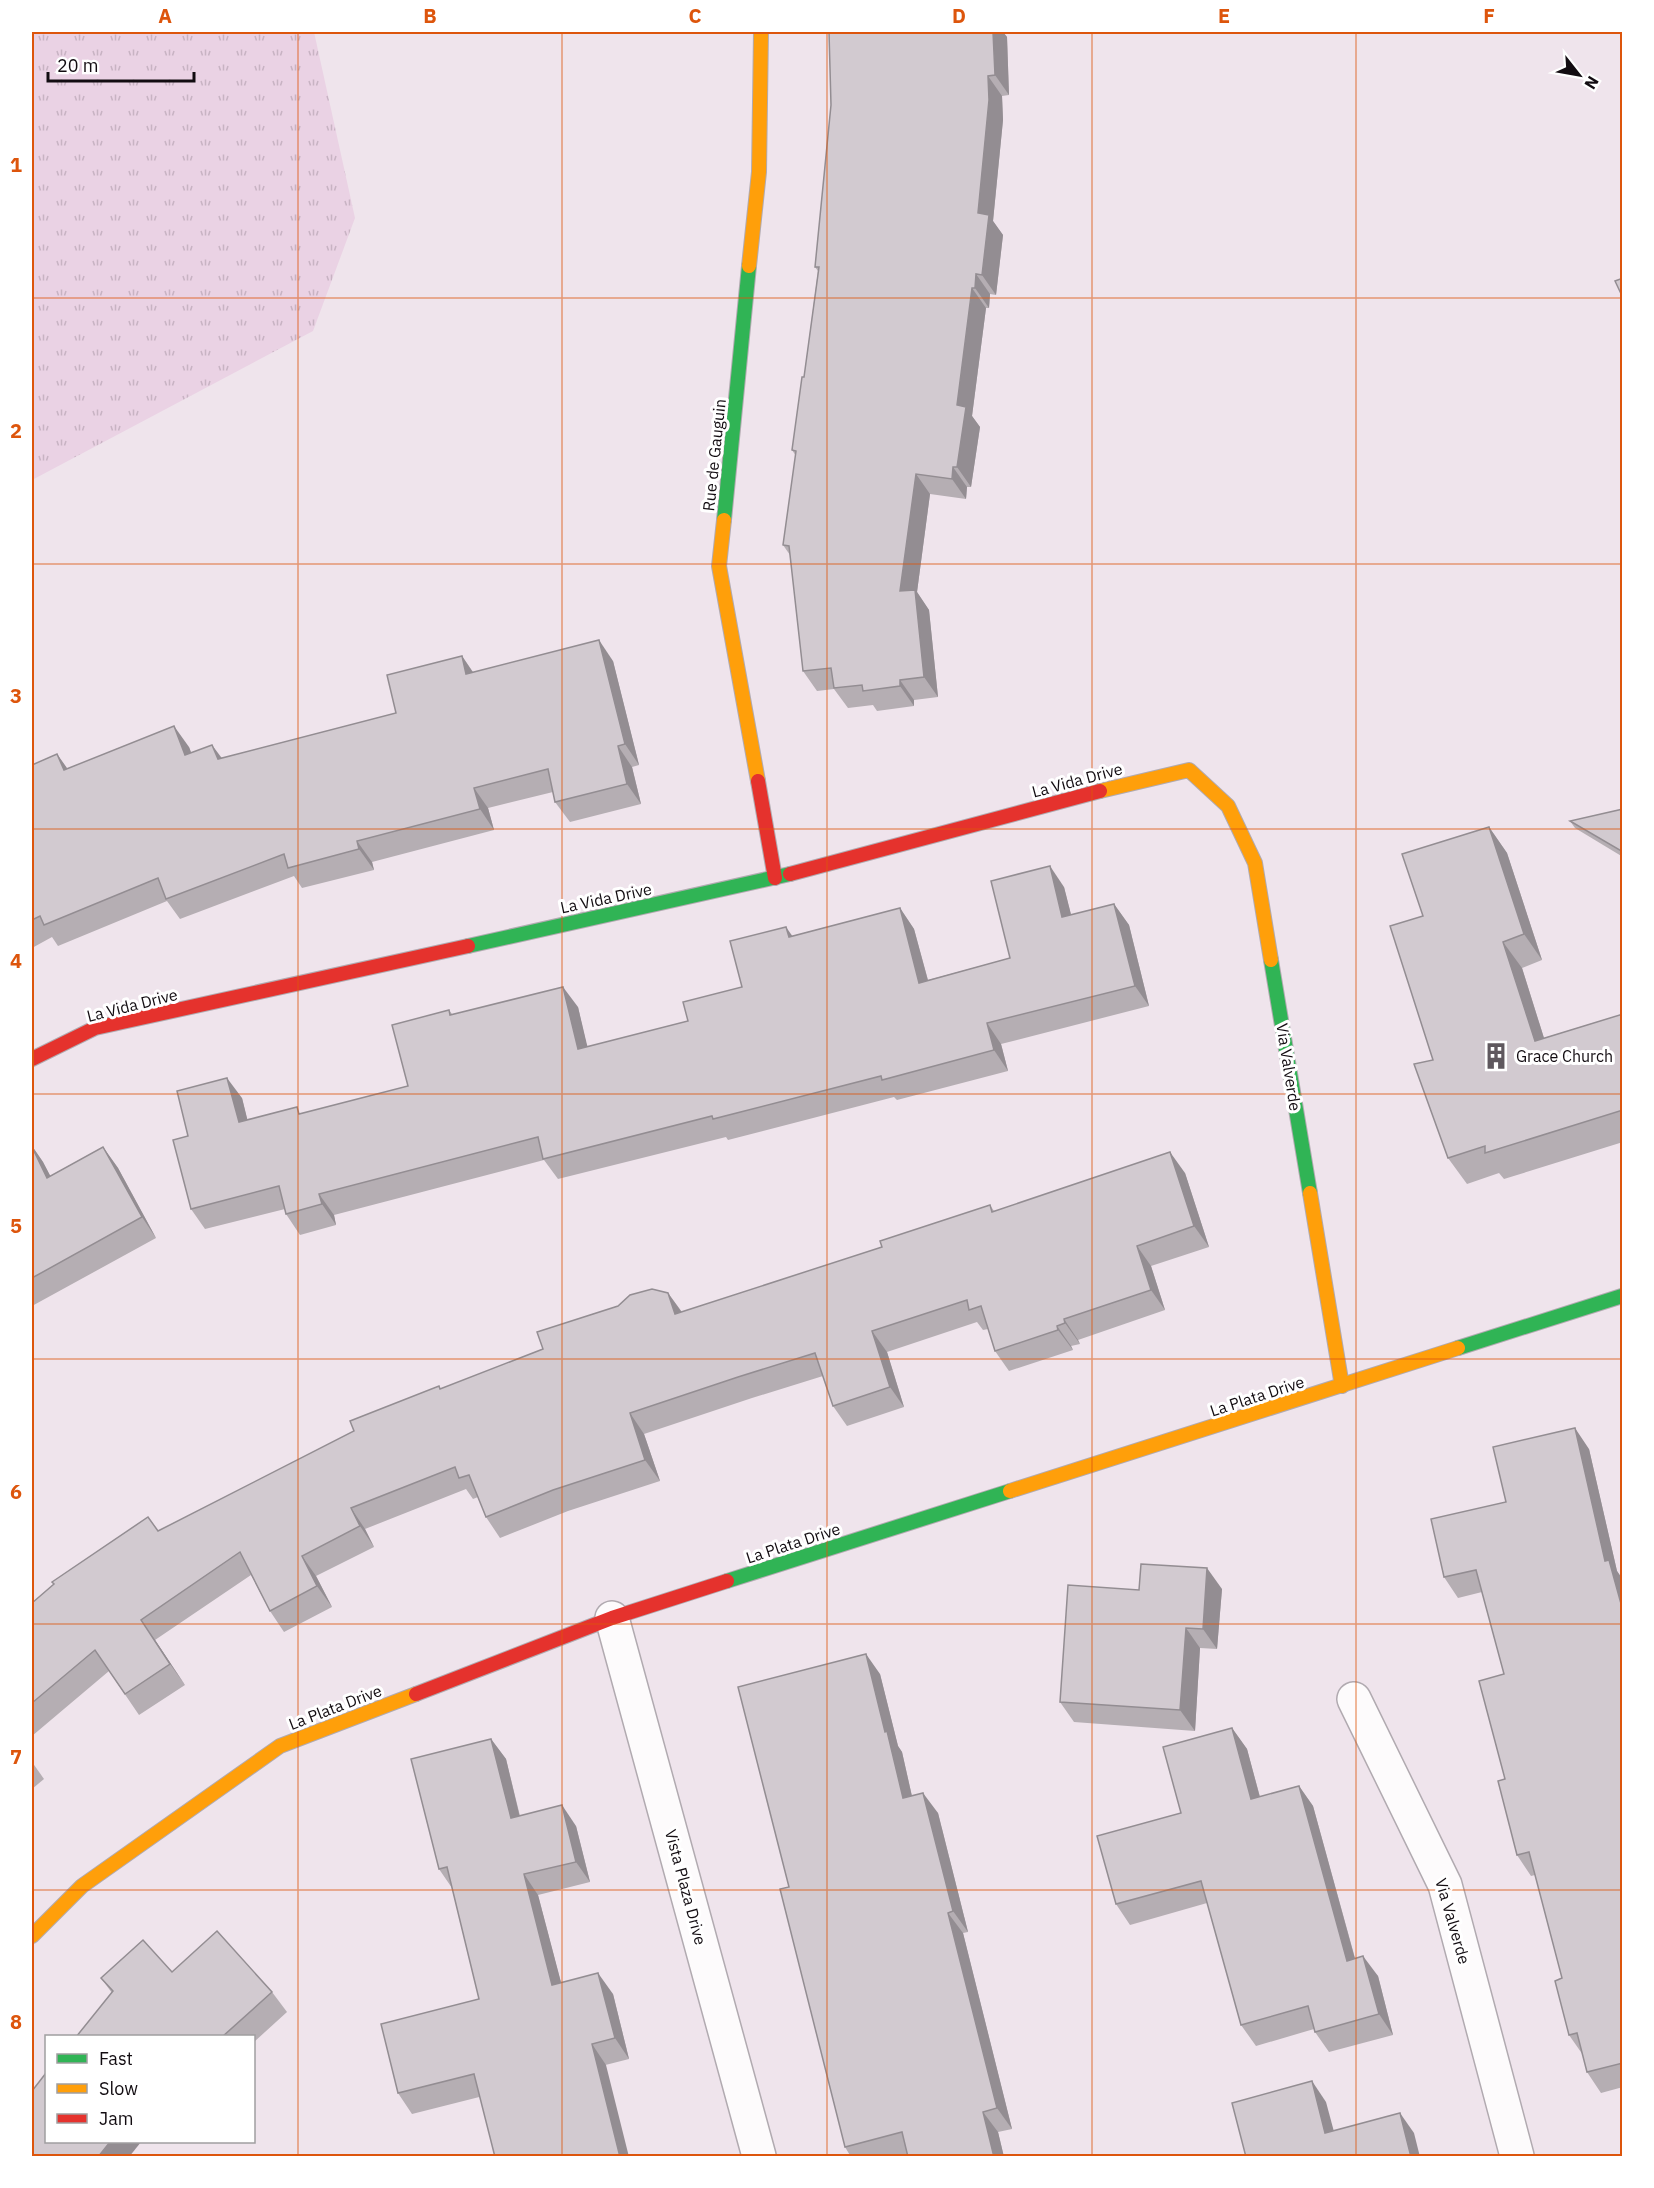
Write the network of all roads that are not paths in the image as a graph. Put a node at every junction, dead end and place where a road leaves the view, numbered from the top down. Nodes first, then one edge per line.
1 (761, 32) edge
2 (1189, 770) joint
3 (775, 878) junction
4 (32, 1059) edge
5 (1623, 1296) edge
6 (1341, 1386) junction
7 (612, 1618) junction
8 (1354, 1699) dead end
9 (32, 1936) edge
10 (759, 2157) edge
11 (1517, 2157) edge

1 - 3 street, Rue de Gauguin
2 - 3 street, La Vida Drive
2 - 6 street, Via Valverde
3 - 4 street, La Vida Drive
5 - 6 street, La Plata Drive
6 - 7 street, La Plata Drive
7 - 9 street, La Plata Drive
7 - 10 street, Vista Plaza Drive
8 - 11 street, Via Valverde

